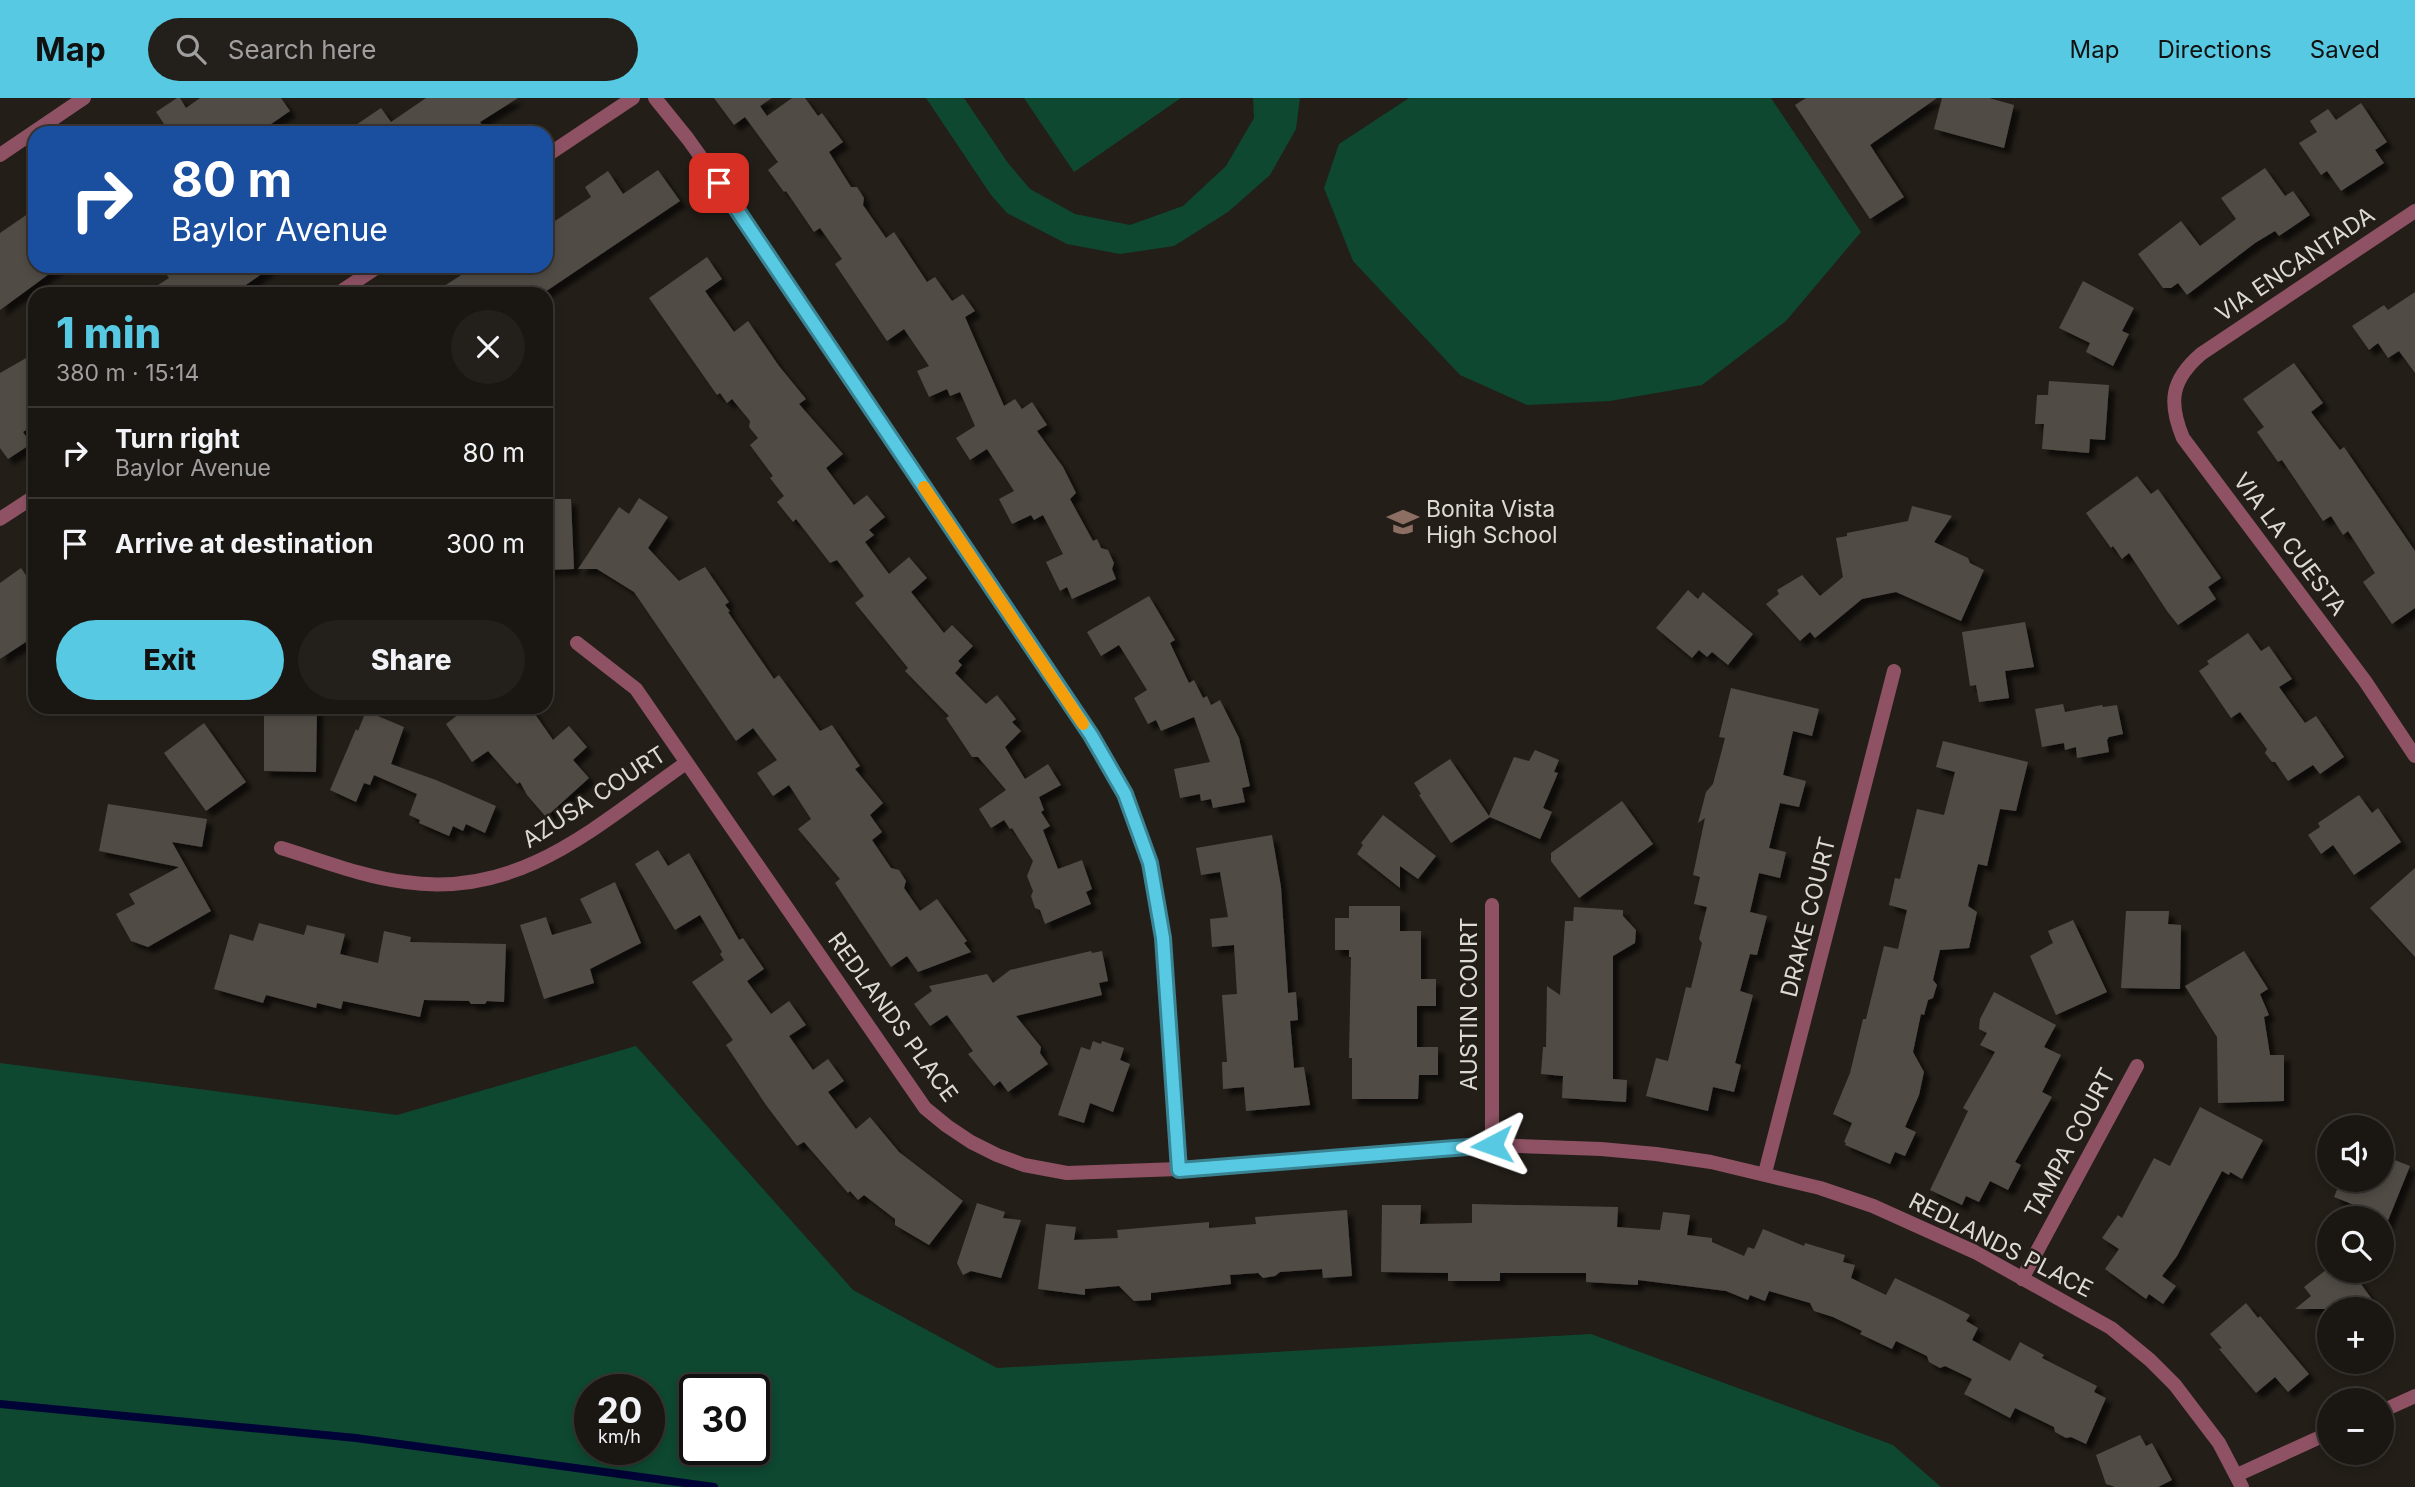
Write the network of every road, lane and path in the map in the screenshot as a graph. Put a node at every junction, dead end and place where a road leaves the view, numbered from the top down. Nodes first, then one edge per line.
1 (84, 98) edge
2 (633, 98) edge
3 (655, 98) edge
4 (43, 126) edge
5 (28, 136) edge
6 (553, 151) edge
7 (0, 155) edge
8 (2415, 212) edge
9 (368, 273) edge
10 (348, 287) edge
11 (2201, 354) joint
12 (28, 500) edge
13 (0, 519) edge
14 (577, 643) dead end
15 (1894, 671) dead end
16 (2415, 756) edge
17 (686, 763) junction
18 (281, 848) dead end
19 (1492, 905) dead end
20 (2137, 1066) dead end
21 (1492, 1145) junction
22 (1179, 1170) junction
23 (1765, 1173) junction
24 (2022, 1279) junction
25 (2415, 1396) edge
26 (2394, 1406) edge
27 (2317, 1439) edge
28 (2239, 1481) edge

1 - 4 street
2 - 6 street
3 - 22 street
5 - 7 street
8 - 11 street, VIA ENCANTADA
9 - 10 street
11 - 16 street, VIA LA CUESTA
12 - 13 street
14 - 17 street, REDLANDS PLACE
15 - 23 street, DRAKE COURT
17 - 18 street, AZUSA COURT
17 - 22 street, REDLANDS PLACE
19 - 21 street, AUSTIN COURT
20 - 24 street, TAMPA COURT
21 - 22 street, REDLANDS PLACE
21 - 23 street, REDLANDS PLACE
23 - 24 street, REDLANDS PLACE
24 - 28 street, REDLANDS PLACE
25 - 26 street
27 - 28 street

